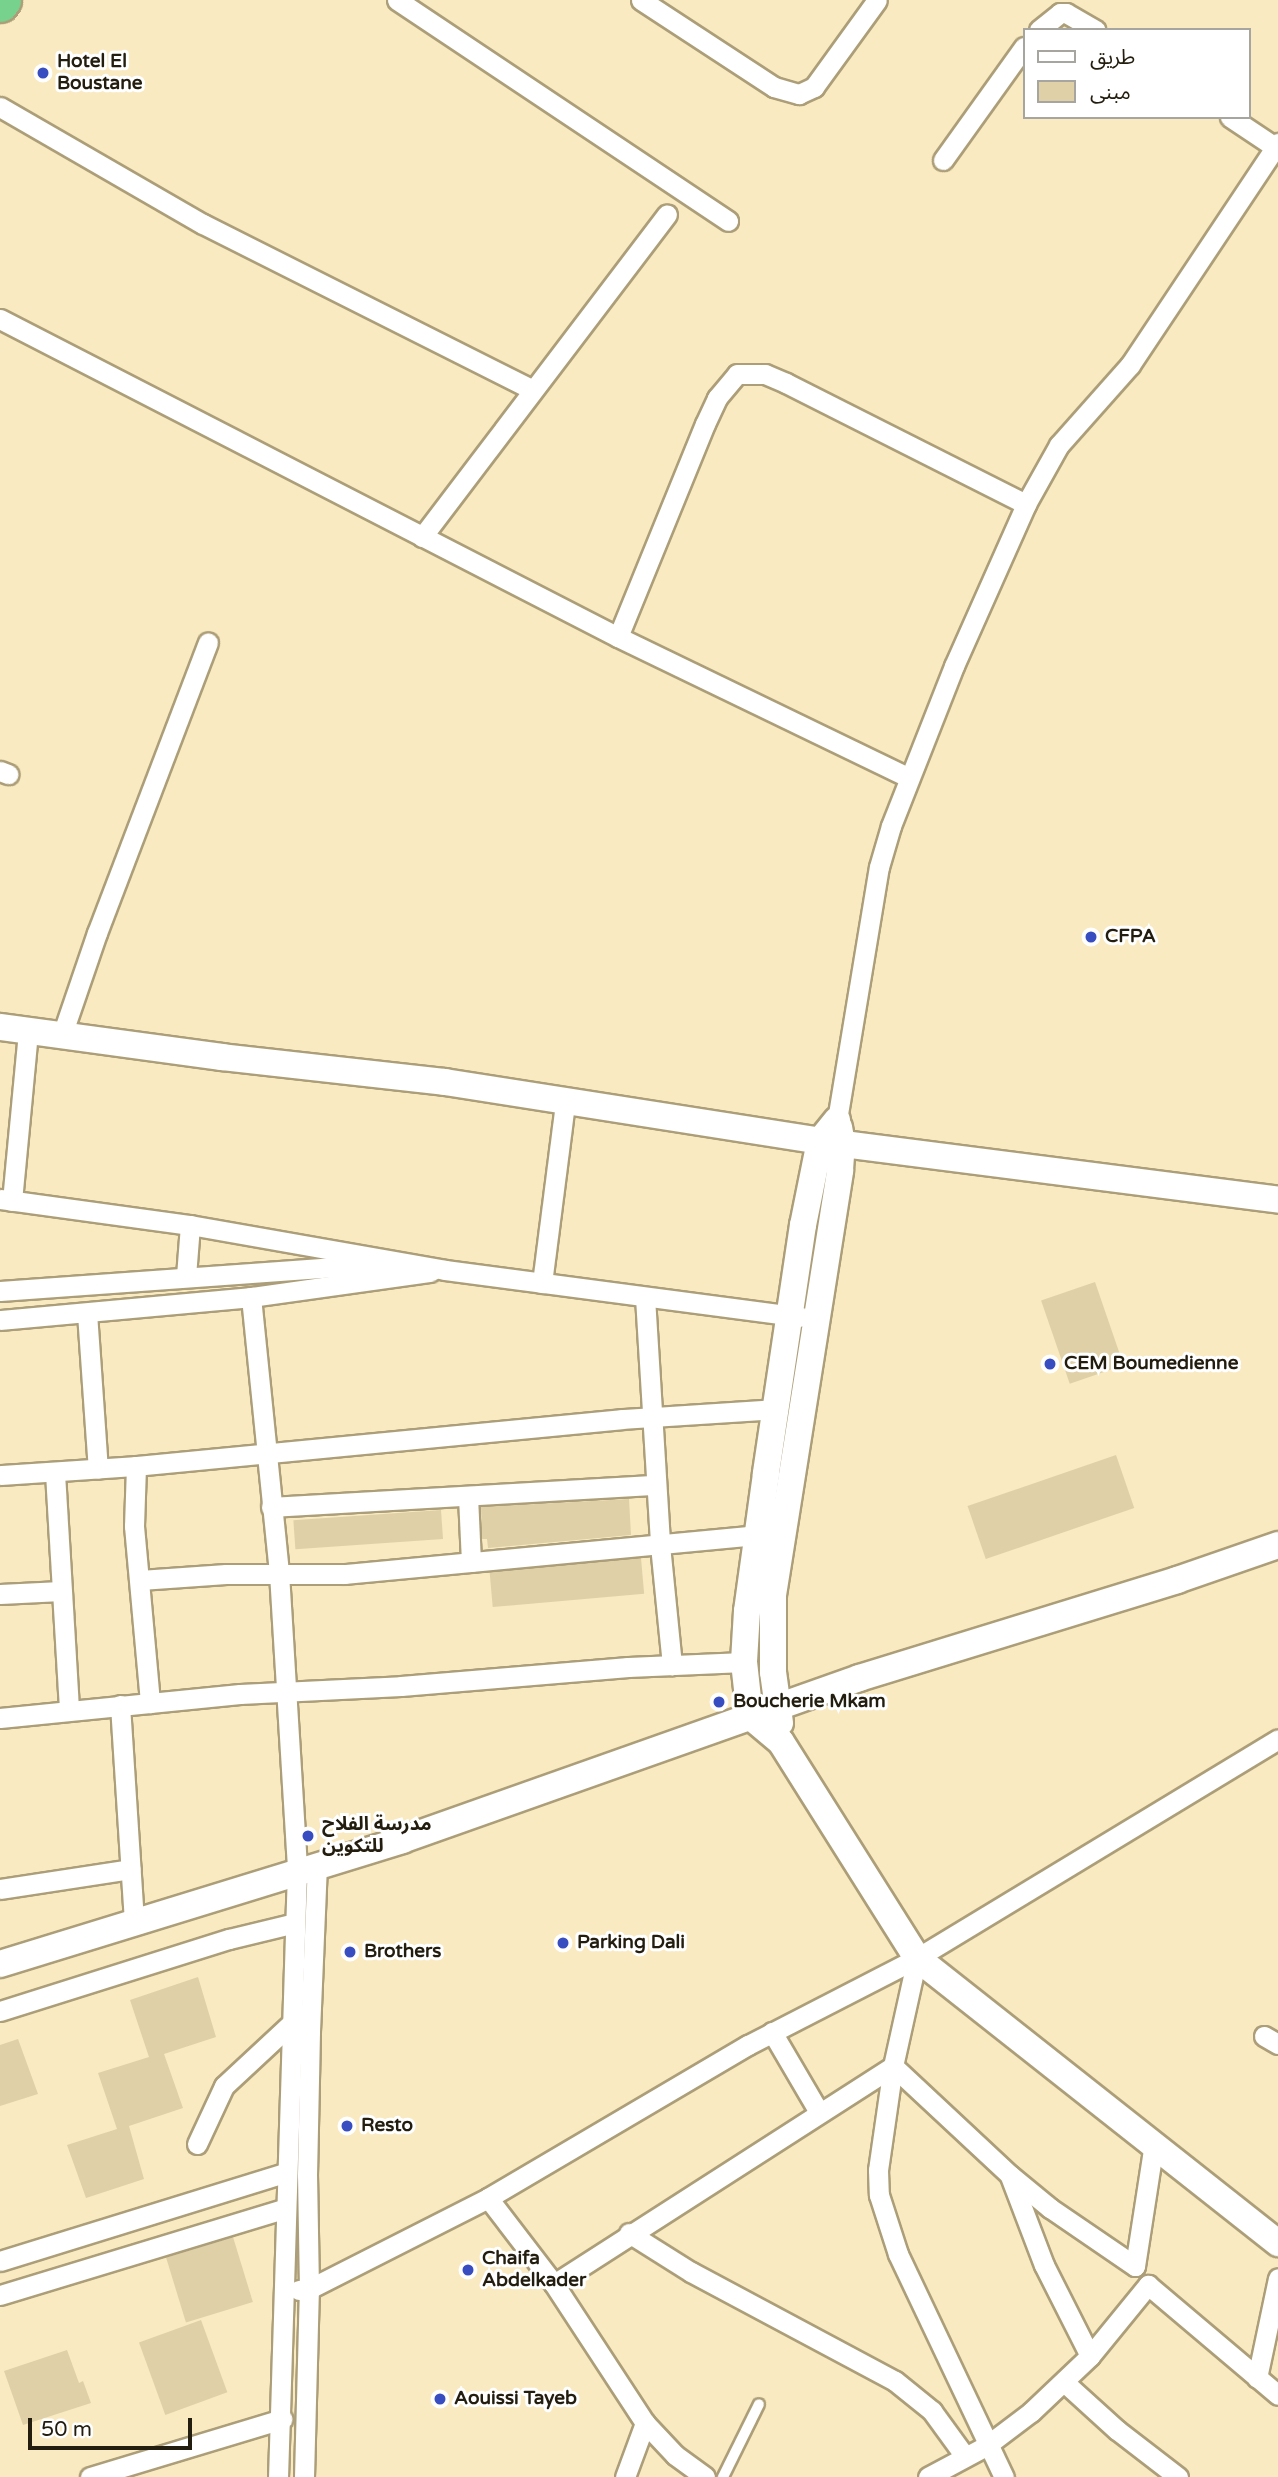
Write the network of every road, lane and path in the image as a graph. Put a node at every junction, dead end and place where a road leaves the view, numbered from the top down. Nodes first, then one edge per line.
1 (397, 0) edge
2 (641, 0) edge
3 (877, 0) edge
4 (1041, 28) edge
5 (1092, 28) edge
6 (1023, 48) edge
7 (0, 107) edge
8 (1233, 119) edge
9 (1277, 145) edge
10 (943, 160) dead end
11 (667, 214) dead end
12 (728, 221) dead end
13 (0, 319) edge
14 (533, 390) junction
15 (1026, 504) junction
16 (422, 537) junction
17 (618, 637) junction
18 (208, 643) dead end
19 (908, 777) junction
20 (0, 1027) edge
21 (28, 1031) junction
22 (62, 1035) junction
23 (565, 1103) junction
24 (833, 1135) junction
25 (6, 1200) edge
26 (1278, 1200) edge
27 (190, 1225) junction
28 (402, 1262) junction
29 (445, 1270) junction
30 (186, 1276) junction
31 (542, 1283) junction
32 (0, 1291) edge
33 (250, 1297) junction
34 (645, 1297) junction
35 (87, 1314) junction
36 (790, 1315) junction
37 (816, 1319) junction
38 (0, 1320) edge
39 (776, 1409) junction
40 (652, 1418) junction
41 (265, 1454) junction
42 (136, 1466) junction
43 (98, 1469) junction
44 (55, 1473) junction
45 (0, 1475) edge
46 (656, 1485) junction
47 (468, 1496) junction
48 (271, 1507) junction
49 (771, 1534) junction
50 (660, 1545) junction
51 (1278, 1545) edge
52 (471, 1562) junction
53 (279, 1573) junction
54 (140, 1580) junction
55 (61, 1591) junction
56 (0, 1594) edge
57 (744, 1662) junction
58 (673, 1665) junction
59 (287, 1692) junction
60 (150, 1703) junction
61 (120, 1705) junction
62 (779, 1706) junction
63 (69, 1710) junction
64 (750, 1716) junction
65 (0, 1718) edge
66 (1278, 1739) edge
67 (781, 1742) junction
68 (307, 1867) junction
69 (130, 1869) junction
70 (0, 1889) edge
71 (134, 1920) junction
72 (295, 1923) junction
73 (917, 1958) junction
74 (0, 1964) edge
75 (0, 2011) edge
76 (301, 2017) junction
77 (772, 2032) junction
78 (892, 2066) junction
79 (820, 2112) junction
80 (1154, 2143) junction
81 (197, 2144) dead end
82 (287, 2172) junction
83 (1010, 2175) junction
84 (488, 2198) junction
85 (286, 2208) junction
86 (629, 2233) junction
87 (1278, 2243) edge
88 (0, 2261) edge
89 (1135, 2266) junction
90 (1278, 2278) edge
91 (554, 2284) junction
92 (1148, 2285) junction
93 (309, 2289) junction
94 (284, 2291) junction
95 (0, 2295) edge
96 (1090, 2356) junction
97 (1256, 2378) junction
98 (1064, 2382) junction
99 (1278, 2395) edge
100 (759, 2404) dead end
101 (282, 2419) junction
102 (645, 2423) junction
103 (986, 2445) junction
104 (964, 2455) junction
105 (90, 2477) edge
106 (278, 2477) edge
107 (304, 2477) edge
108 (625, 2477) edge
109 (705, 2477) edge
110 (723, 2477) edge
111 (928, 2477) edge
112 (1004, 2477) edge
113 (1178, 2477) edge

1 - 12 street
2 - 3 street
4 - 5 street
6 - 10 street
7 - 14 street
8 - 9 street
9 - 15 street
11 - 14 street
13 - 16 street
14 - 16 street
15 - 17 street
15 - 19 street
16 - 17 street
17 - 19 street
18 - 22 street
19 - 24 street
20 - 21 street
21 - 22 street
21 - 25 street
22 - 23 street
23 - 24 street
23 - 31 street
24 - 26 street
24 - 36 street
24 - 37 street
25 - 27 street
27 - 28 street
27 - 30 street
28 - 29 street
28 - 30 street
29 - 31 street
29 - 33 street
30 - 32 street
31 - 34 street
33 - 35 street
33 - 41 street
34 - 36 street
34 - 40 street
35 - 38 street
35 - 43 street
36 - 37 street
36 - 39 street
37 - 49 street
39 - 40 street
39 - 49 street
40 - 41 street
40 - 46 street
41 - 42 street
41 - 48 street
42 - 43 street
42 - 54 street
43 - 44 street
44 - 45 street
44 - 55 street
46 - 47 street
46 - 50 street
47 - 48 street
47 - 52 street
48 - 53 street
49 - 50 street
49 - 57 street
49 - 62 street
50 - 52 street
50 - 58 street
51 - 62 street
52 - 53 street
53 - 54 street
53 - 59 street
54 - 60 street
55 - 56 street
55 - 63 street
57 - 58 street
57 - 64 street
58 - 59 street
59 - 60 street
59 - 68 street
60 - 61 street
61 - 63 street
61 - 69 street
62 - 64 street
62 - 67 street
63 - 65 street
64 - 67 street
64 - 68 street
66 - 73 street
67 - 73 street
68 - 71 street
68 - 72 street
68 - 76 street
69 - 70 street
69 - 71 street
71 - 74 street
72 - 75 street
72 - 76 street
73 - 77 street
73 - 78 street
73 - 80 street
76 - 81 street
76 - 82 street
76 - 93 street
77 - 79 street
77 - 84 street
78 - 79 street
78 - 83 street
78 - 103 street
79 - 86 street
80 - 87 street
80 - 89 street
82 - 85 street
82 - 88 street
83 - 89 street
83 - 96 street
84 - 91 street
84 - 93 street
85 - 94 street
85 - 95 street
86 - 91 street
86 - 104 street
89 - 92 street
90 - 97 street
91 - 102 street
92 - 96 street
92 - 97 street
93 - 94 street
93 - 107 street
94 - 101 street
96 - 98 street
97 - 99 street
98 - 103 street
98 - 113 street
100 - 110 lane
101 - 105 street
101 - 106 street
102 - 108 street
102 - 109 street
103 - 104 street
103 - 112 street
104 - 111 street

